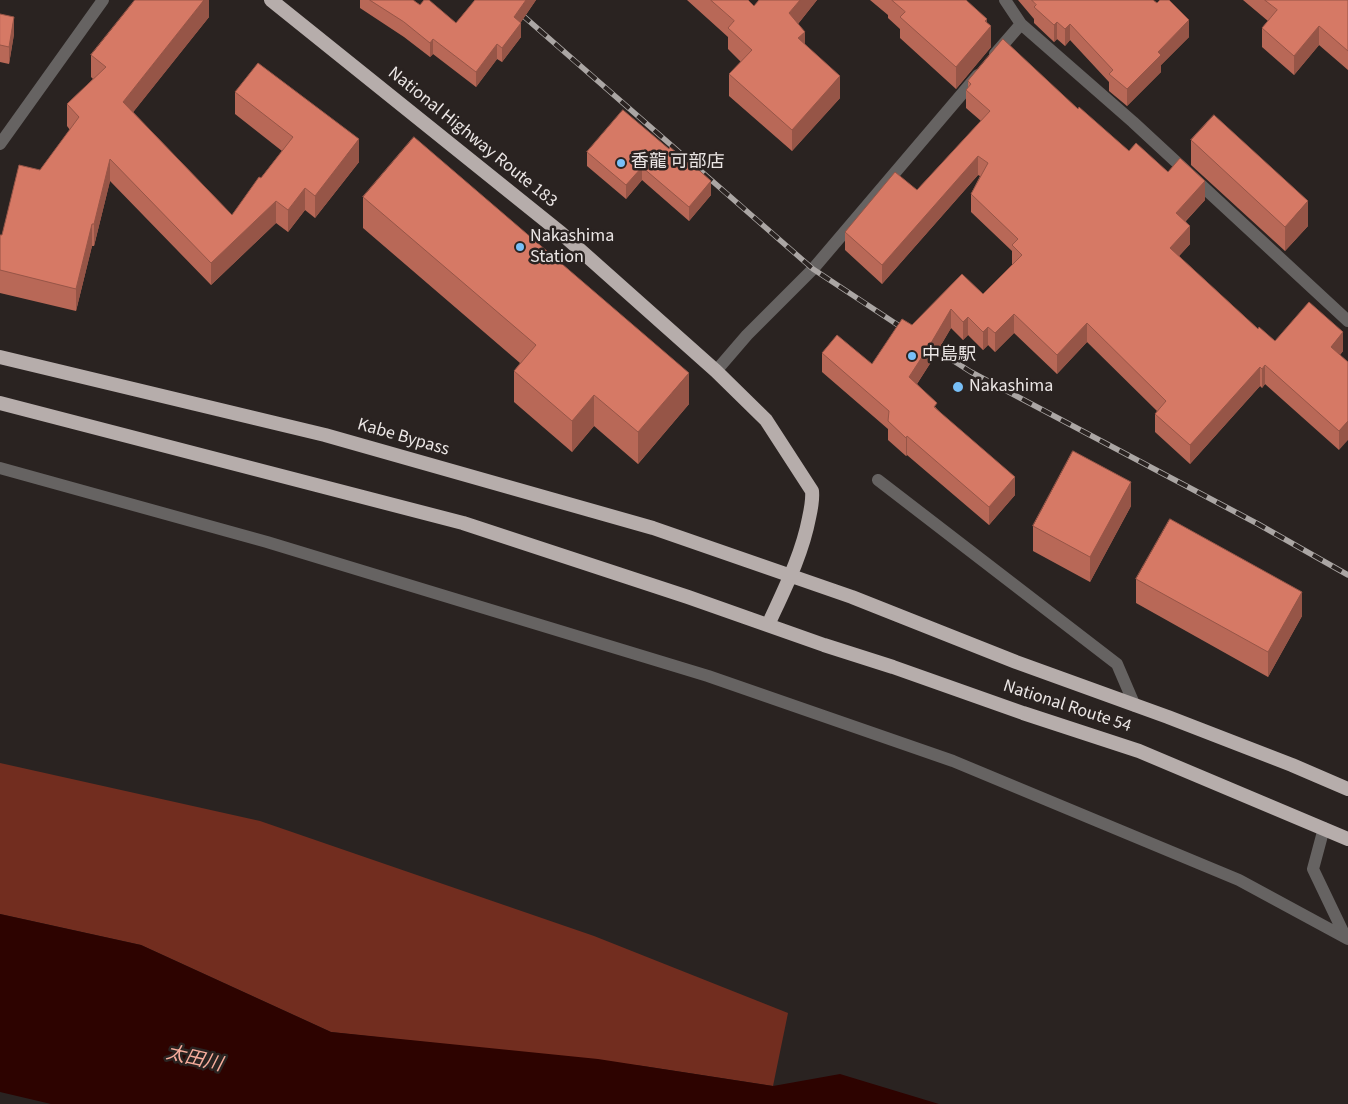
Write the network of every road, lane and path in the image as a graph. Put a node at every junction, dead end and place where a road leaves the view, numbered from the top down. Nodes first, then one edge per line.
1 (103, 0) edge
2 (271, 0) edge
3 (1005, 0) edge
4 (1021, 24) junction
5 (0, 144) edge
6 (1348, 321) edge
7 (0, 357) edge
8 (716, 371) junction
9 (0, 403) edge
10 (0, 468) edge
11 (878, 480) dead end
12 (790, 576) junction
13 (768, 625) junction
14 (1136, 706) junction
15 (1348, 789) edge
16 (1324, 828) junction
17 (1348, 839) edge
18 (1347, 938) edge

1 - 5 street
2 - 8 highway, National Highway Route 183
3 - 4 street
4 - 6 street
4 - 8 street
7 - 12 highway, Kabe Bypass
8 - 12 highway, National Highway Route 183
9 - 13 highway
10 - 18 street
11 - 14 street
12 - 13 highway, National Highway Route 183
12 - 14 highway, National Route 54
13 - 16 highway, National Route 54
14 - 15 highway, National Route 54
16 - 17 highway, National Route 54
16 - 18 street

